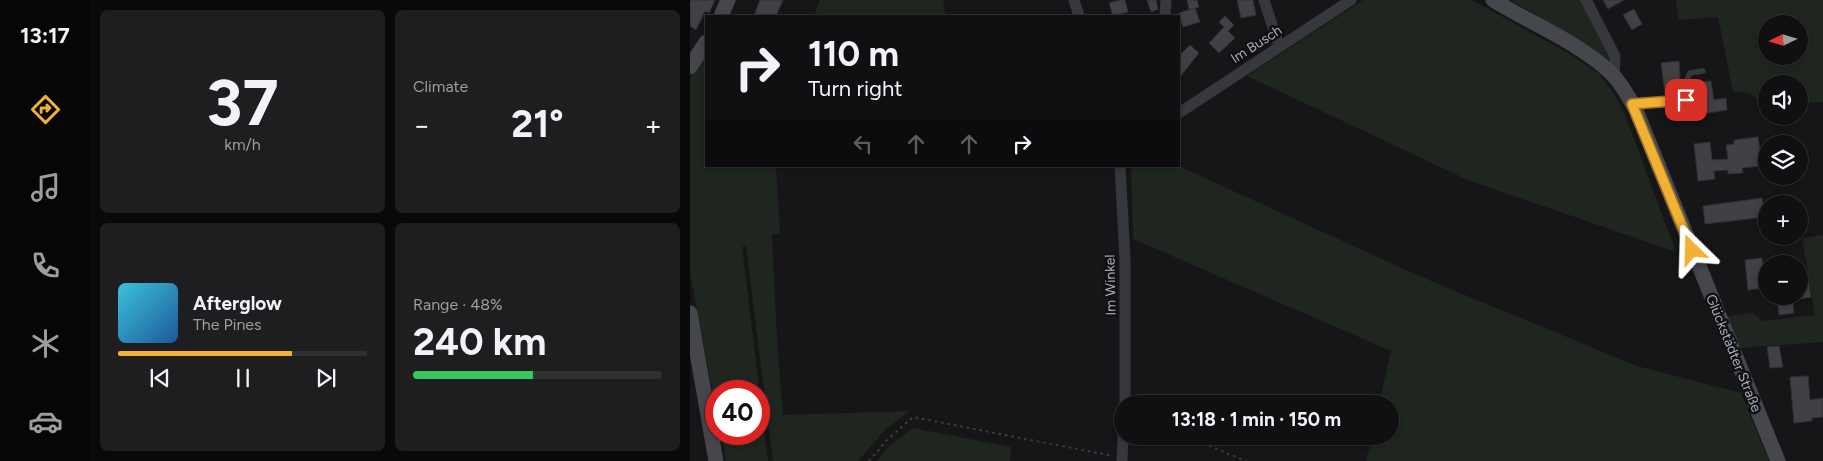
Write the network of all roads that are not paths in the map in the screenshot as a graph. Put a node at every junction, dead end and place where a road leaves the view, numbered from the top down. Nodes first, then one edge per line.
1 (728, 0) edge
2 (1074, 0) edge
3 (1166, 0) edge
4 (1264, 0) edge
5 (1351, 0) edge
6 (1493, 0) edge
7 (1586, 0) edge
8 (721, 15) edge
9 (1079, 15) edge
10 (1165, 15) edge
11 (705, 43) edge
12 (1279, 46) junction
13 (691, 63) edge
14 (1703, 71) dead end
15 (1614, 76) junction
16 (1632, 104) junction
17 (1180, 112) edge
18 (1120, 167) edge
19 (690, 313) edge
20 (1124, 395) edge
21 (1123, 445) edge
22 (1122, 459) edge
23 (716, 461) edge
24 (1778, 461) edge

1 - 8 street
2 - 9 street
3 - 10 street
4 - 12 street
5 - 12 street, Im Busch
6 - 15 street, Glückstädter Straße
7 - 15 street
11 - 13 street
12 - 17 street, Im Busch
14 - 16 lane
15 - 16 street, Glückstädter Straße
16 - 24 street, Glückstädter Straße
18 - 20 street, Im Winkel
19 - 23 street
21 - 22 street

